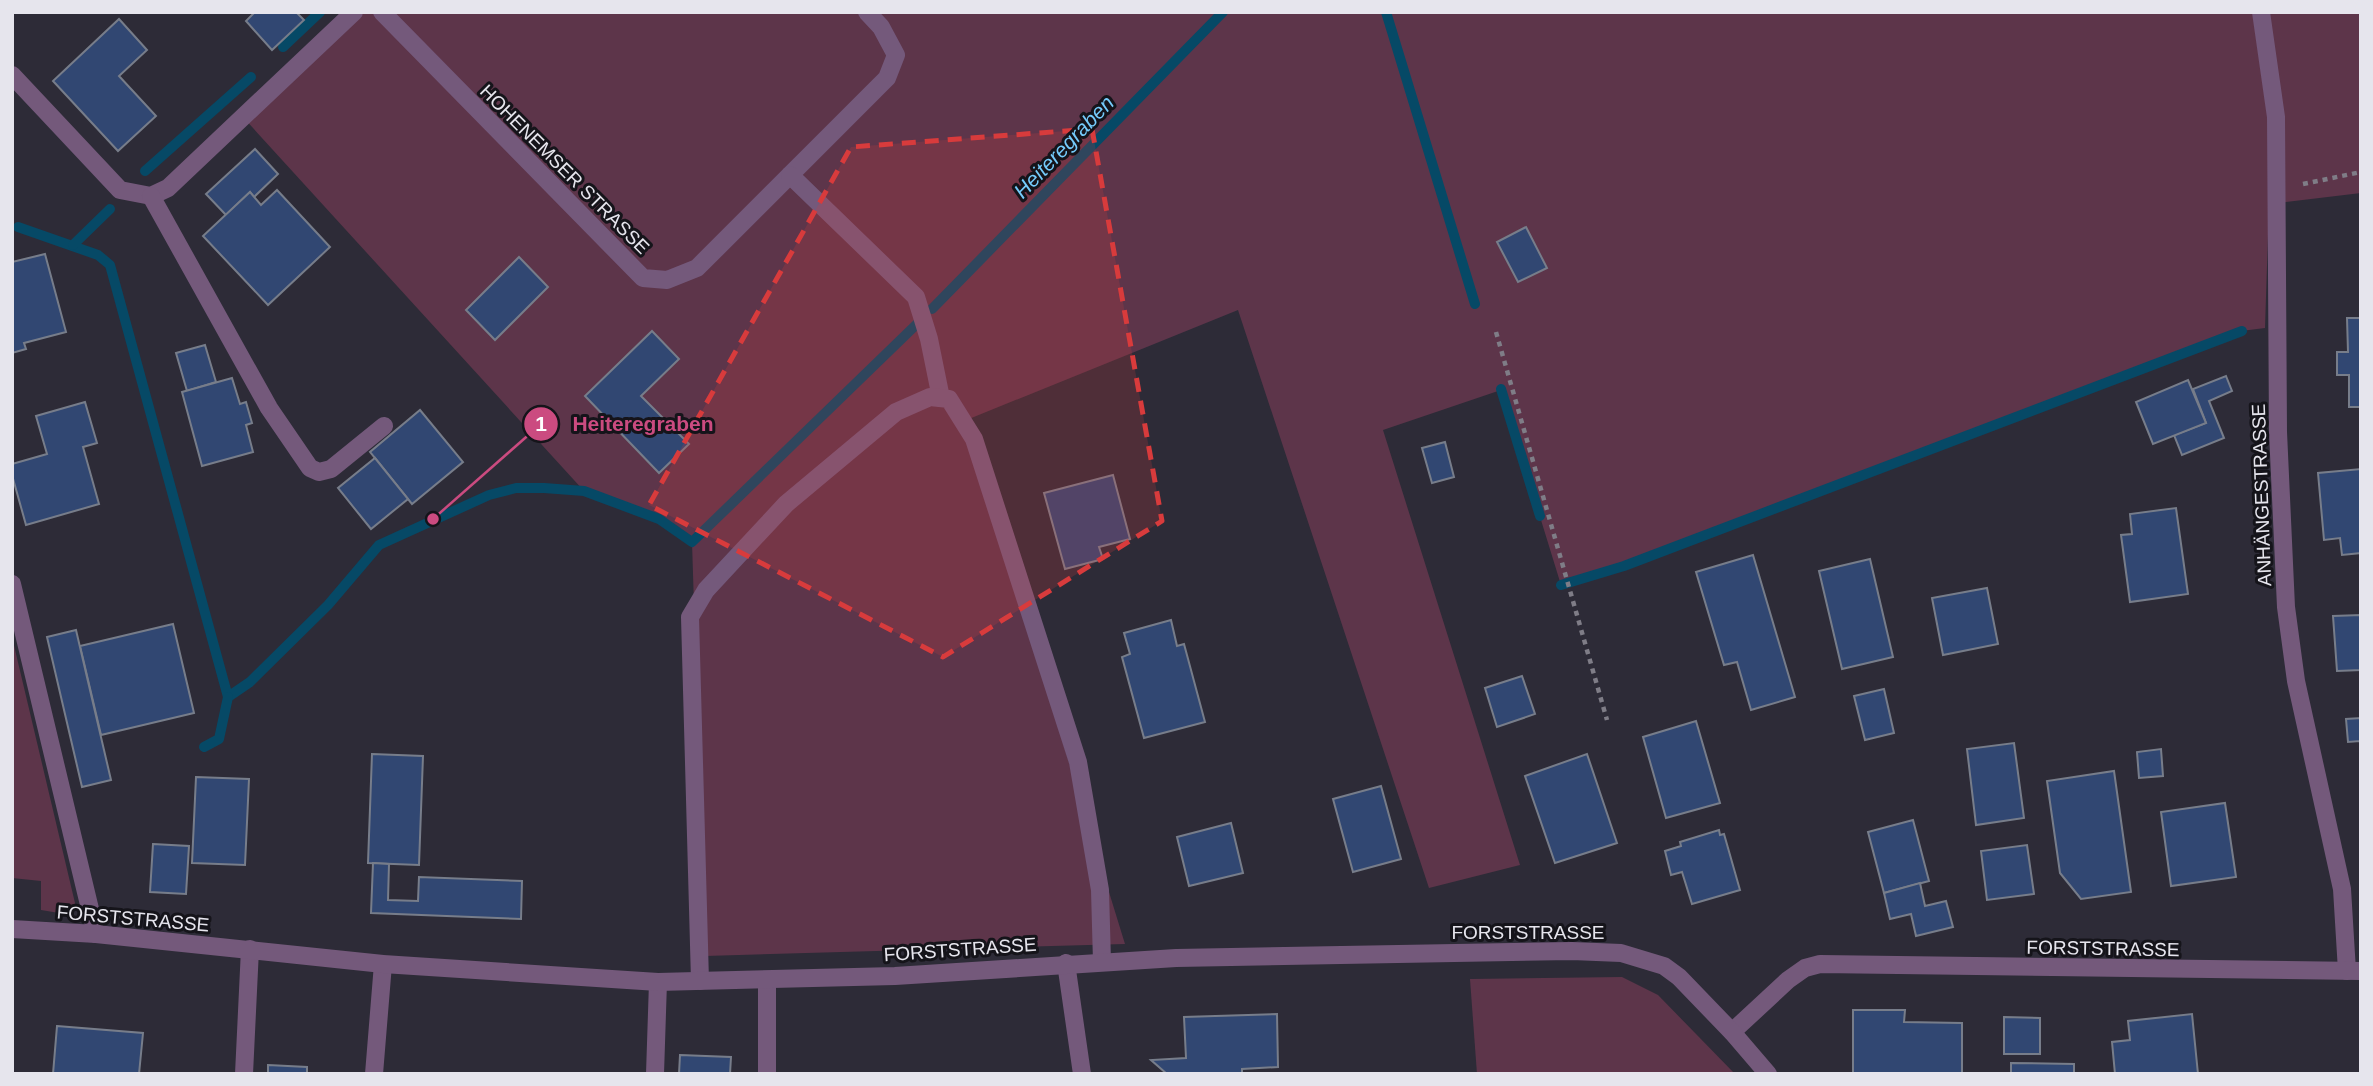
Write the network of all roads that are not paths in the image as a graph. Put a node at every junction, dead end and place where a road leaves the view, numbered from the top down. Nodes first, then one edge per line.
1 (354, 12) edge
2 (382, 12) edge
3 (866, 12) edge
4 (2261, 12) edge
5 (12, 75) edge
6 (790, 175) junction
7 (150, 196) junction
8 (941, 398) junction
9 (384, 426) dead end
10 (12, 584) edge
11 (12, 929) edge
12 (96, 934) junction
13 (250, 950) junction
14 (1102, 962) junction
15 (1066, 963) junction
16 (383, 964) junction
17 (2354, 971) edge
18 (767, 980) junction
19 (700, 981) junction
20 (657, 982) junction
21 (1732, 1032) junction
22 (244, 1074) edge
23 (374, 1074) edge
24 (655, 1074) edge
25 (767, 1074) edge
26 (1082, 1074) edge
27 (1768, 1074) edge

1 - 7 street
2 - 6 street, HOHENEMSER STRASSE
3 - 6 street, HOHENEMSER STRASSE
4 - 17 street, ANHÄNGESTRASSE
5 - 7 street
6 - 8 street
7 - 9 street
8 - 14 street
8 - 19 street
10 - 12 street
11 - 12 street, FORSTSTRASSE
12 - 13 street, FORSTSTRASSE
13 - 16 street, FORSTSTRASSE
13 - 22 street
14 - 15 street, FORSTSTRASSE
14 - 21 street, FORSTSTRASSE
15 - 18 street, FORSTSTRASSE
15 - 26 street
16 - 20 street, FORSTSTRASSE
16 - 23 street
17 - 21 street, FORSTSTRASSE
18 - 19 street, FORSTSTRASSE
18 - 25 street
19 - 20 street, FORSTSTRASSE
20 - 24 street
21 - 27 street

